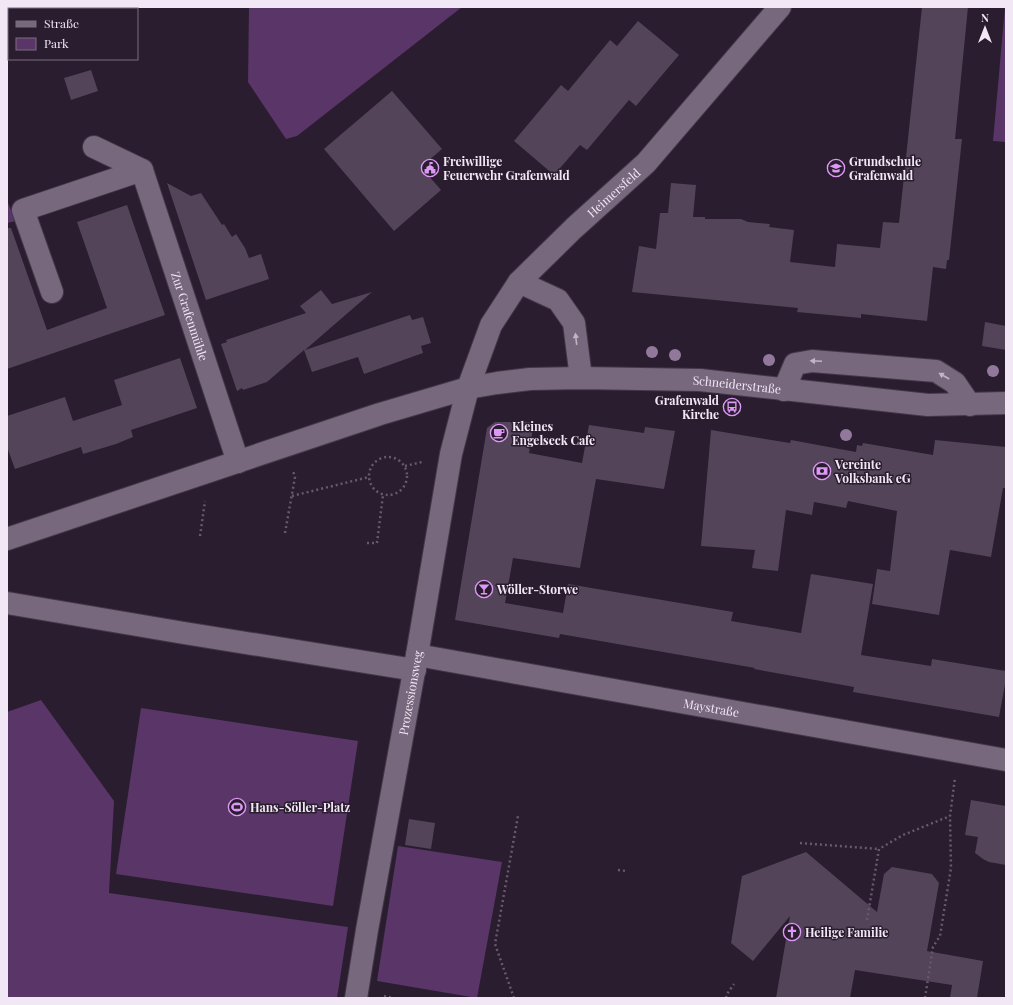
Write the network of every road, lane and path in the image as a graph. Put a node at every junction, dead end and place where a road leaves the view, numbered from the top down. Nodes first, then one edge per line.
1 (780, 7) edge
2 (94, 147) dead end
3 (142, 170) junction
4 (519, 282) junction
5 (52, 292) dead end
6 (581, 378) junction
7 (468, 388) junction
8 (784, 390) junction
9 (1006, 403) edge
10 (970, 405) junction
11 (285, 446) junction
12 (238, 462) junction
13 (210, 471) junction
14 (369, 477) junction
15 (383, 495) junction
16 (292, 496) junction
17 (285, 533) dead end
18 (200, 536) dead end
19 (7, 539) edge
20 (367, 544) dead end
21 (7, 602) edge
22 (416, 662) junction
23 (958, 752) junction
24 (1006, 760) edge
25 (518, 816) dead end
26 (950, 816) junction
27 (800, 843) dead end
28 (879, 849) junction
29 (618, 870) dead end
30 (626, 871) dead end
31 (867, 920) dead end
32 (734, 984) dead end
33 (356, 998) edge
34 (514, 998) edge
35 (726, 998) edge
36 (925, 998) edge

1 - 4 street, Heimersfeld
2 - 3 street
3 - 5 street
3 - 12 street, Zur Grafenmühle
6 -> 4 street
4 - 7 street, Heimersfeld
6 - 7 street, Schneiderstraße
6 - 8 street, Schneiderstraße
7 - 11 street
7 - 22 street, Prozessionsweg
8 - 10 street, Schneiderstraße
10 -> 8 street
9 - 10 street, Schneiderstraße
11 - 12 street
11 - 16 path
12 - 13 street
13 - 18 path
13 - 19 street
14 - 15 path
14 - 15 path
14 - 16 path
15 - 20 path
16 - 17 path
21 - 22 street, Maystraße
22 - 23 street, Maystraße
22 - 33 street, Prozessionsweg
23 - 24 street, Maystraße
23 - 26 path
25 - 34 path
26 - 28 path
26 - 36 path
27 - 28 path
28 - 31 path
29 - 30 path
32 - 35 path

